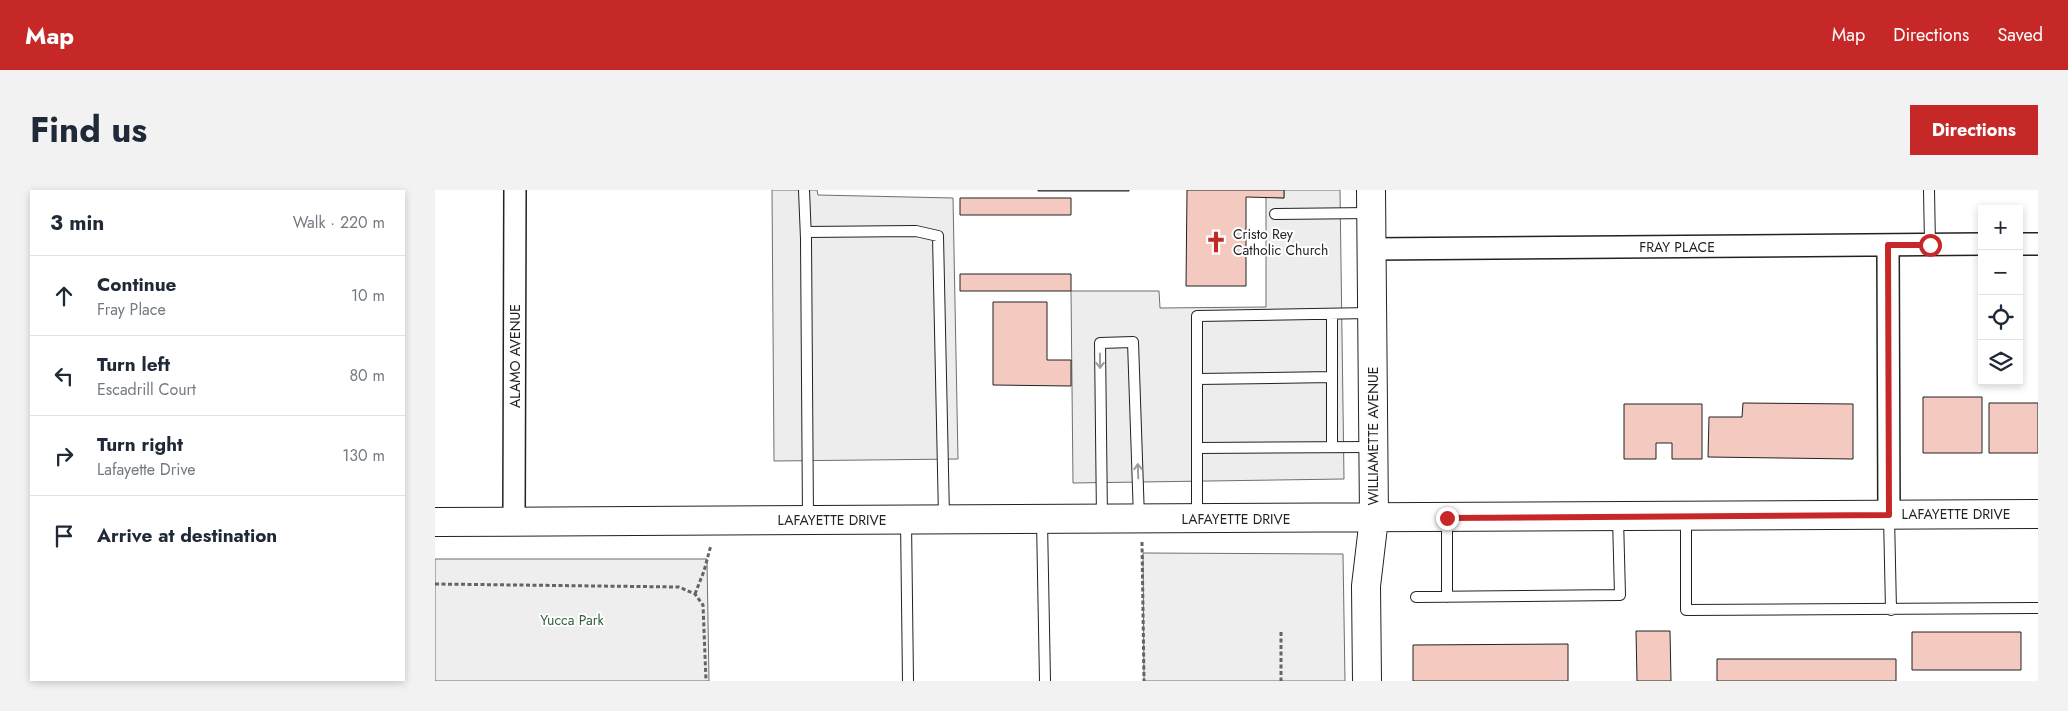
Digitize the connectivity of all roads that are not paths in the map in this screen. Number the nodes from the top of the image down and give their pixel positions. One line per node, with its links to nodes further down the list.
1 (515, 190): 34 (street, ALAMO AVENUE)
2 (804, 190): 6 (lane)
3 (1929, 190): 11 (lane)
4 (1372, 201): 5 (lane); 12 (street, WILLIAMETTE AVENUE)
5 (1275, 214)
6 (806, 232): 29 (lane); 31 (lane)
7 (1978, 244): 11 (street, FRAY PLACE)
8 (2023, 244): 9 (street)
9 (2038, 244)
10 (1888, 245): 11 (street, FRAY PLACE); 12 (street, FRAY PLACE); 21 (street)
11 (1930, 245)
12 (1372, 250): 13 (street, WILLIAMETTE AVENUE)
13 (1373, 313): 14 (lane); 18 (street, WILLIAMETTE AVENUE)
14 (1332, 314): 15 (lane); 16 (lane)
15 (1332, 377): 16 (lane); 17 (lane)
16 (1197, 379): 19 (lane)
17 (1332, 447): 18 (lane); 19 (lane)
18 (1374, 447): 24 (street, WILLIAMETTE AVENUE)
19 (1197, 448): 28 (lane)
20 (2038, 514): 21 (street, LAFAYETTE DRIVE)
21 (1889, 515): 23 (street, LAFAYETTE DRIVE); 38 (lane)
22 (1618, 516): 23 (street, LAFAYETTE DRIVE); 25 (street, LAFAYETTE DRIVE); 36 (lane)
23 (1686, 516): 38 (lane)
24 (1374, 518): 25 (street, LAFAYETTE DRIVE); 28 (street, LAFAYETTE DRIVE); 41 (street, WILLIAMETTE AVENUE)
25 (1447, 518): 36 (lane)
26 (1102, 519): 27 (street, LAFAYETTE DRIVE); 27 (lane, one-way to 26); 32 (street, LAFAYETTE DRIVE)
27 (1139, 519): 28 (street, LAFAYETTE DRIVE)
28 (1197, 519)
29 (808, 520): 30 (street, LAFAYETTE DRIVE); 34 (street, LAFAYETTE DRIVE)
30 (906, 520): 31 (street, LAFAYETTE DRIVE); 39 (lane)
31 (943, 520): 32 (street, LAFAYETTE DRIVE)
32 (1042, 520): 40 (lane)
33 (435, 522): 34 (street, LAFAYETTE DRIVE)
34 (514, 522)
35 (1416, 597): 36 (lane)
36 (1447, 597)
37 (2038, 608): 38 (lane)
38 (1891, 610)
39 (908, 681)
40 (1045, 681)
41 (1367, 681)

